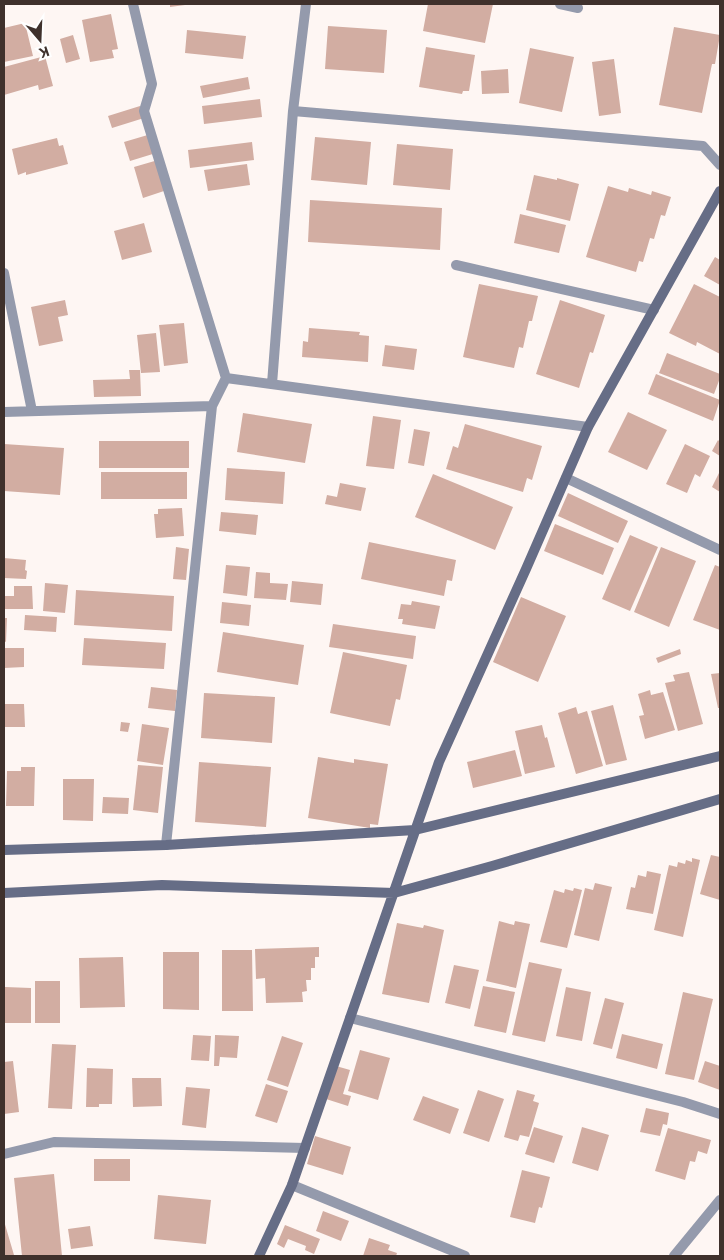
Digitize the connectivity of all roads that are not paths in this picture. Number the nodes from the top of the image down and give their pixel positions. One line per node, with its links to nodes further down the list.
1 (133, 4): 11 (street)
2 (306, 4): 5 (street)
3 (560, 4): 4 (street)
4 (578, 8)
5 (292, 111): 6 (street); 12 (street)
6 (720, 165)
7 (720, 192): 10 (street)
8 (456, 265): 10 (street)
9 (4, 273): 14 (street)
10 (654, 310): 16 (street)
11 (226, 378): 12 (street); 13 (street)
12 (272, 384): 16 (street)
13 (212, 406): 14 (street); 22 (street)
14 (32, 411): 15 (street)
15 (4, 412)
16 (588, 428): 17 (street)
17 (566, 478): 18 (street); 21 (street)
18 (720, 550)
19 (720, 756): 21 (street)
20 (720, 799): 25 (street)
21 (416, 830): 22 (street); 25 (street)
22 (166, 845): 23 (street)
23 (4, 850)
24 (4, 892): 25 (street)
25 (394, 893): 26 (street)
26 (350, 1018): 27 (street); 28 (street)
27 (720, 1114)
28 (305, 1148): 29 (street); 30 (street)
29 (4, 1154)
30 (292, 1186): 32 (street); 33 (street)
31 (720, 1200): 34 (street)
32 (260, 1256)
33 (465, 1256)
34 (674, 1256)

